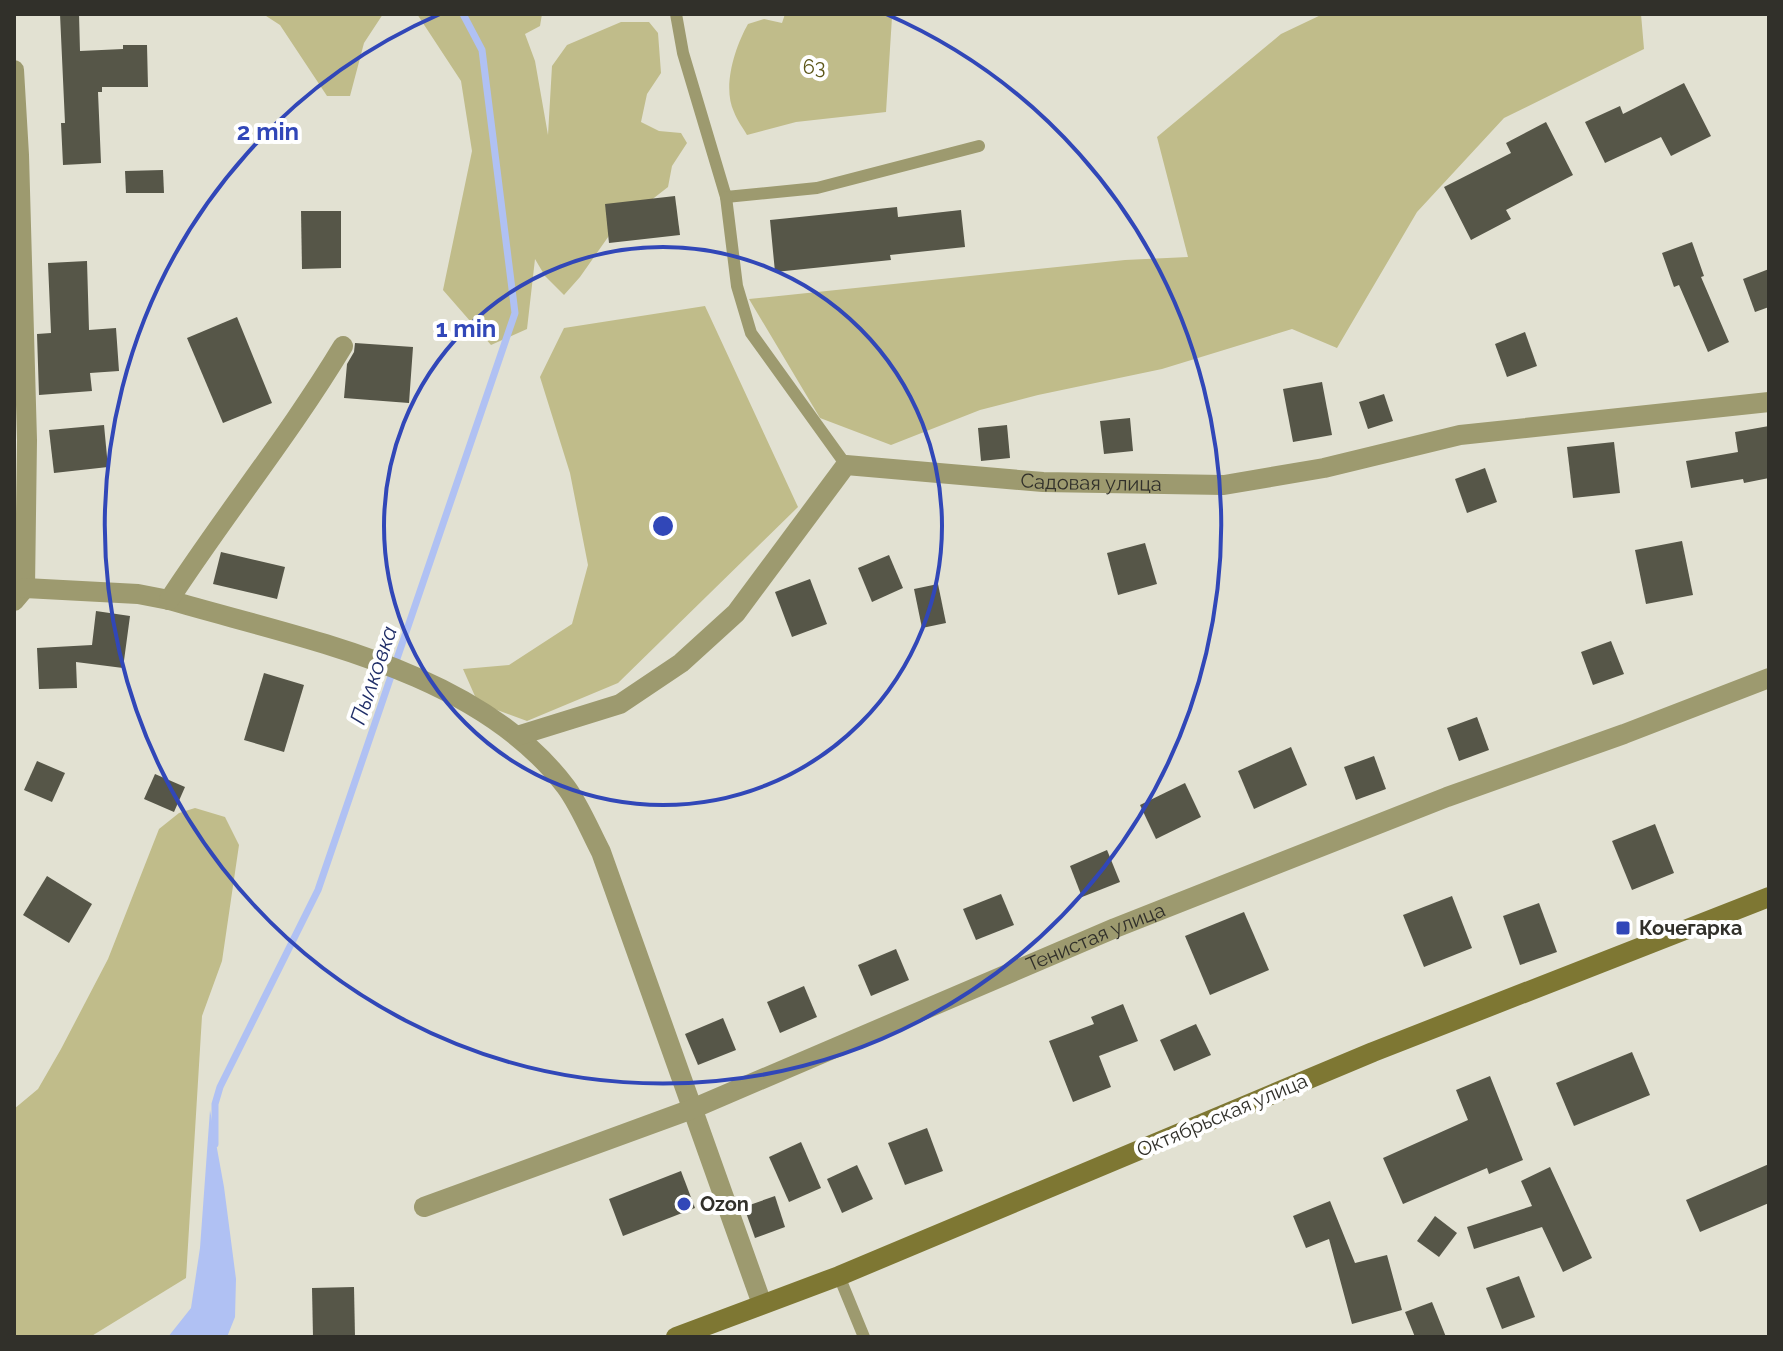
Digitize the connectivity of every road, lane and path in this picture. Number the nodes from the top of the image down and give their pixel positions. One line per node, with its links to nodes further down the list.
1 (676, 14): 4 (lane)
2 (14, 70): 9 (street)
3 (979, 146): 4 (lane)
4 (726, 197): 8 (lane)
5 (343, 346): 10 (street)
6 (1769, 387): 7 (street)
7 (1760, 403): 8 (street, Садовая улица)
8 (846, 465): 12 (street)
9 (19, 594): 10 (street)
10 (169, 600): 12 (street)
11 (1769, 678): 14 (street, Тенистая улица)
12 (517, 736): 14 (street)
13 (1769, 897): 16 (street, Октябрьская улица)
14 (692, 1109): 15 (street, Тенистая улица); 17 (street)
15 (424, 1207)
16 (839, 1276): 17 (street, Октябрьская улица); 19 (lane)
17 (762, 1304): 18 (street, Октябрьская улица)
18 (676, 1337)
19 (864, 1337)

